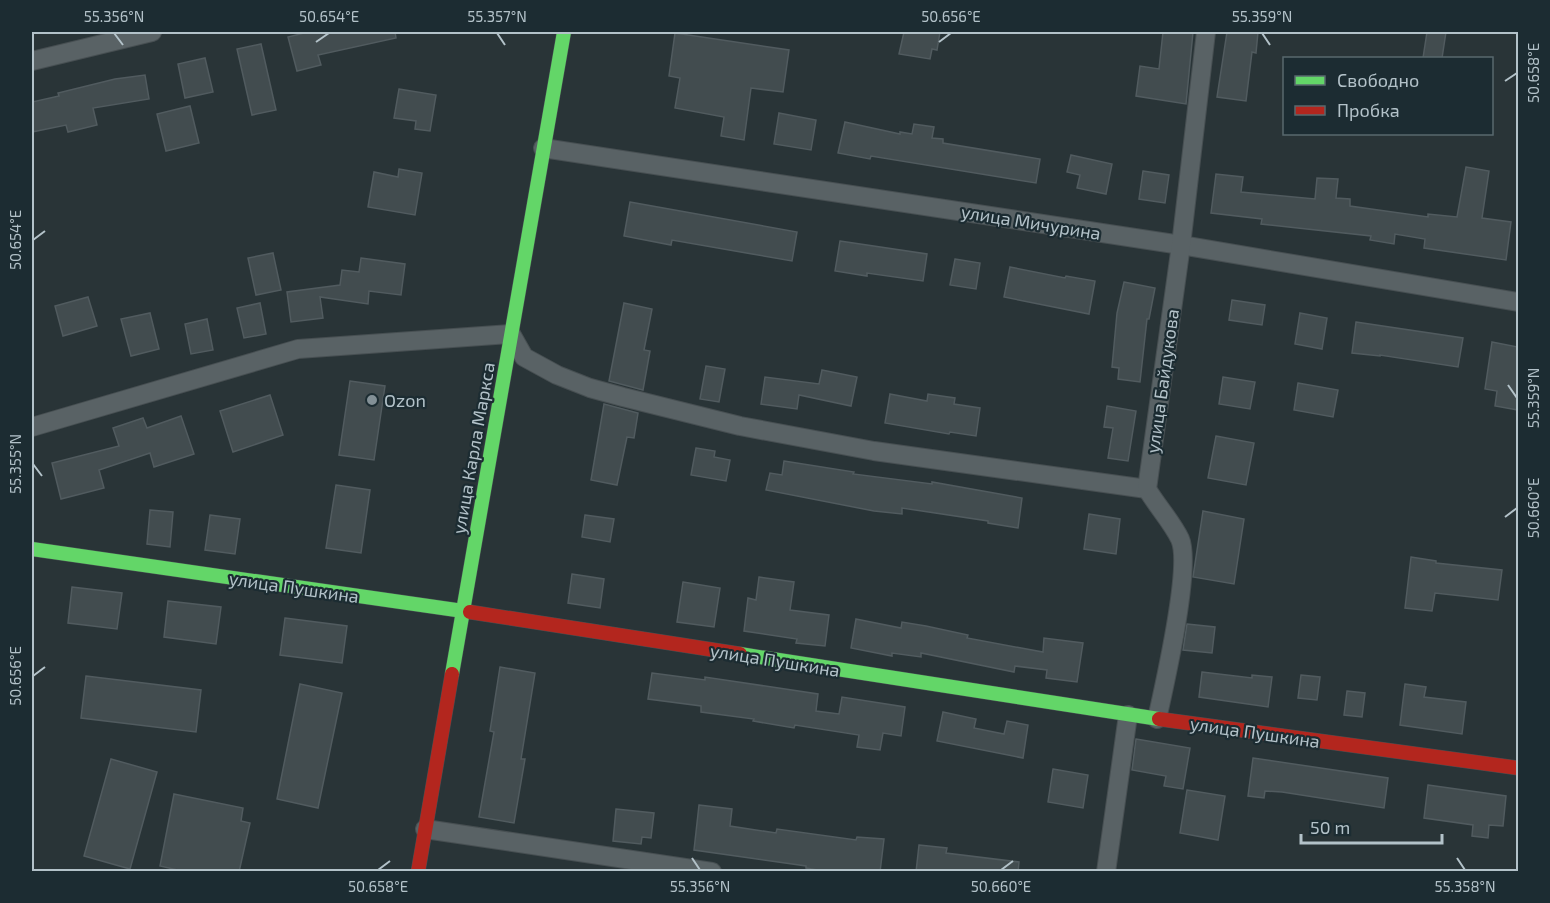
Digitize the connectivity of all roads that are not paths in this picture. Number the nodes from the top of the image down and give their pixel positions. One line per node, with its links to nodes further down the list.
1 (152, 32): 4 (street)
2 (564, 32): 5 (street, улица Карла Маркса)
3 (1206, 32): 6 (street, улица Байдукова)
4 (32, 61)
5 (543, 148): 6 (street, улица Мичурина); 8 (street, улица Карла Маркса)
6 (1181, 245): 7 (street, улица Мичурина); 10 (street, улица Байдукова)
7 (1518, 302)
8 (511, 334): 9 (street); 10 (street); 12 (street, улица Карла Маркса)
9 (32, 427)
10 (1147, 489): 14 (street)
11 (32, 549): 12 (street, улица Пушкина)
12 (463, 611): 13 (street, улица Пушкина); 16 (street, улица Карла Маркса)
13 (1128, 715): 14 (street, улица Пушкина); 19 (street)
14 (1157, 719): 15 (street, улица Пушкина)
15 (1518, 768)
16 (425, 829): 17 (street, улица Карла Маркса); 18 (street)
17 (418, 872)
18 (712, 872)
19 (1106, 872)

